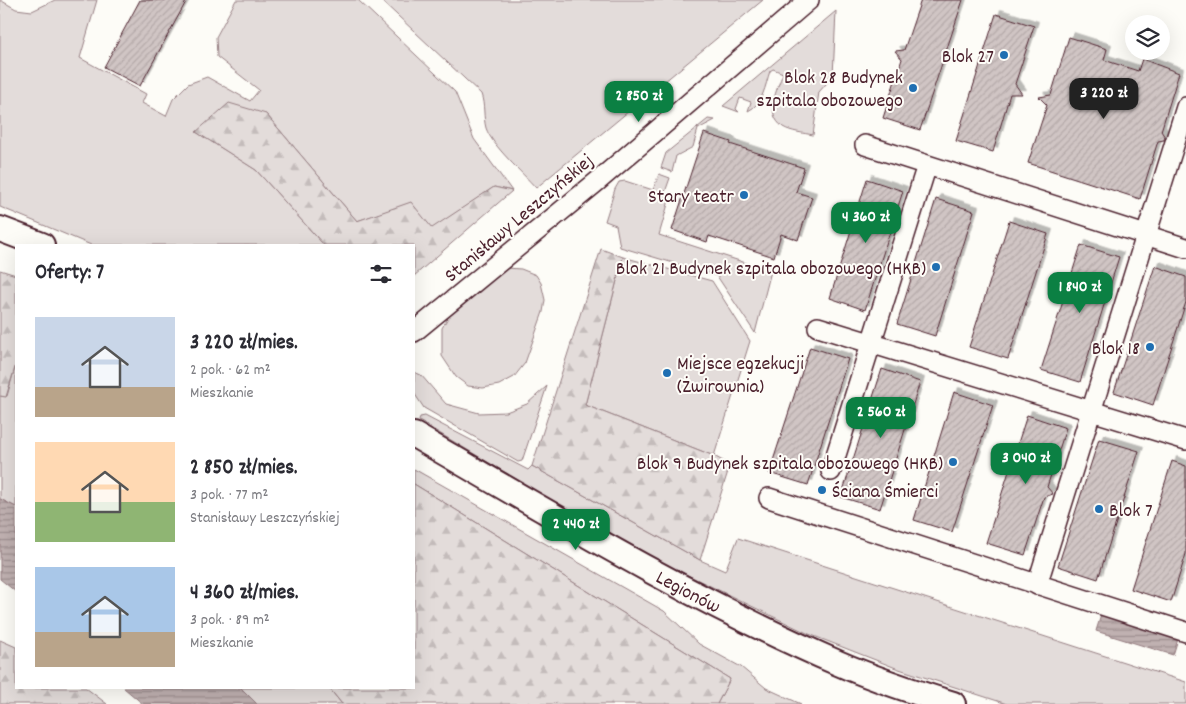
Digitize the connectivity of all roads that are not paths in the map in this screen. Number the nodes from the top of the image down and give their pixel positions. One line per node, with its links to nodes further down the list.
1 (809, 0): 10 (street, Stanisławy Leszczyńskiej)
2 (1186, 107): 6 (street)
3 (865, 145): 4 (street)
4 (927, 165): 6 (street); 11 (street)
5 (0, 229): 7 (main road)
6 (1146, 235): 8 (street); 12 (street)
7 (39, 244)
8 (1186, 248)
9 (818, 327): 11 (street)
10 (415, 331)
11 (871, 344): 12 (street); 15 (street)
12 (1091, 411): 14 (street); 17 (street)
13 (415, 436): 19 (main road, Legionów)
14 (1186, 440)
15 (831, 471)
16 (769, 498): 17 (street)
17 (1037, 585): 18 (street)
18 (1186, 632)
19 (953, 704)

